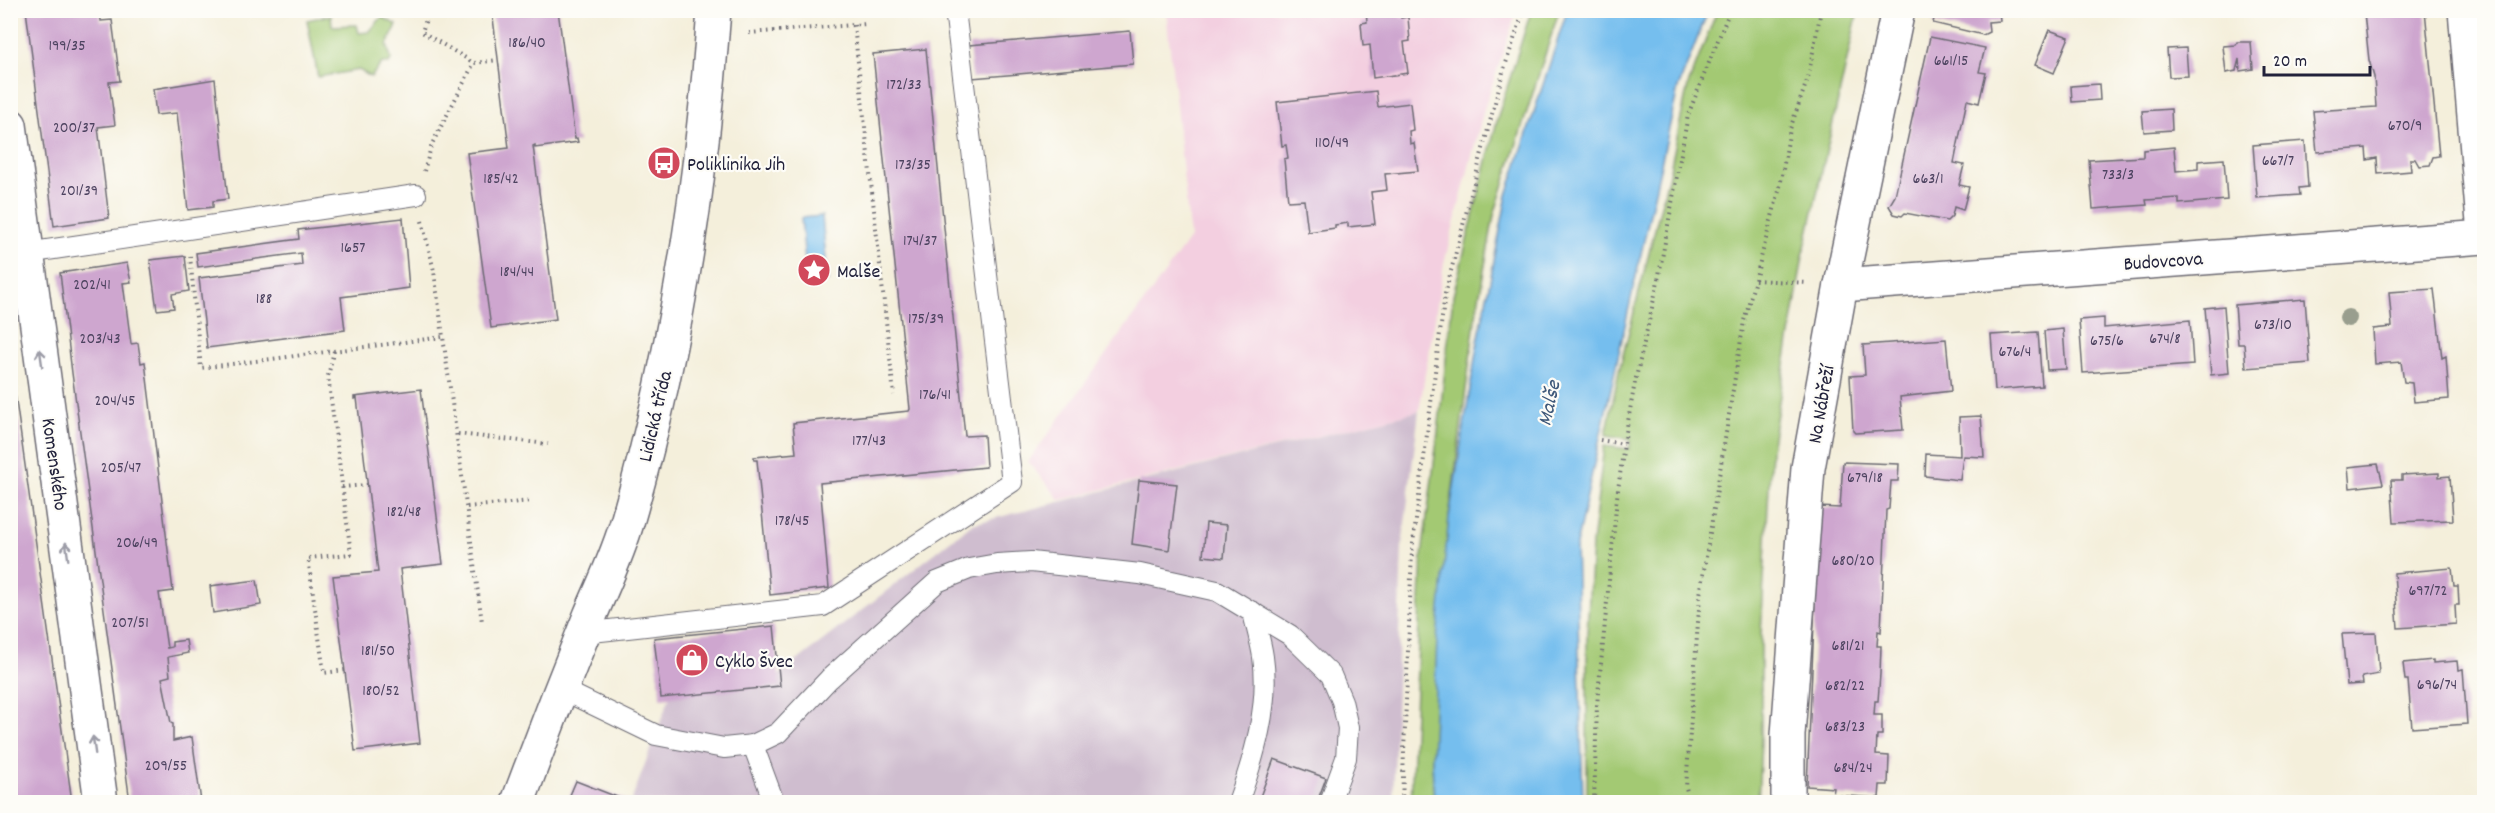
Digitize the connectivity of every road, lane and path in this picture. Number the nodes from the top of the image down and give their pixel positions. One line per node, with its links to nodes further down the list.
1 (429, 10): 13 (path)
2 (714, 10): 34 (street, Lidická třída)
3 (1524, 10): 43 (path)
4 (1730, 10): 27 (path)
5 (1821, 10): 19 (path)
6 (1898, 10): 20 (street, Na Nábřeží)
7 (2465, 10): 17 (street)
8 (956, 18): 34 (lane)
9 (867, 24): 10 (path)
10 (854, 25): 11 (path); 23 (path)
11 (749, 33)
12 (498, 60): 13 (path)
13 (474, 63): 15 (path)
14 (10, 125): 18 (street, Komenského)
15 (416, 195): 16 (lane); 21 (path)
16 (187, 229): 18 (lane); 22 (path)
17 (2484, 235): 20 (street, Budovcova)
18 (27, 253): 38 (street, Komenského, one-way to 18)
19 (1755, 280): 20 (path); 45 (path)
20 (1841, 285): 46 (street, Na Nábřeží)
21 (443, 337): 22 (path); 24 (path)
22 (334, 351): 29 (path)
23 (894, 395)
24 (458, 434): 26 (path); 31 (path)
25 (1600, 440): 27 (path)
26 (548, 444)
27 (1624, 444): 44 (path)
28 (367, 484): 29 (path)
29 (342, 487): 35 (path)
30 (531, 501): 31 (path)
31 (467, 507): 33 (path)
32 (1253, 612): 37 (lane); 41 (lane); 42 (lane)
33 (482, 622)
34 (583, 633): 36 (street, Lidická třída)
35 (345, 670)
36 (561, 689): 37 (lane); 39 (street, Lidická třída)
37 (753, 745): 40 (lane)
38 (101, 802)
39 (518, 802)
40 (774, 802)
41 (1238, 802)
42 (1330, 802)
43 (1402, 802)
44 (1594, 802)
45 (1689, 802)
46 (1788, 802)

